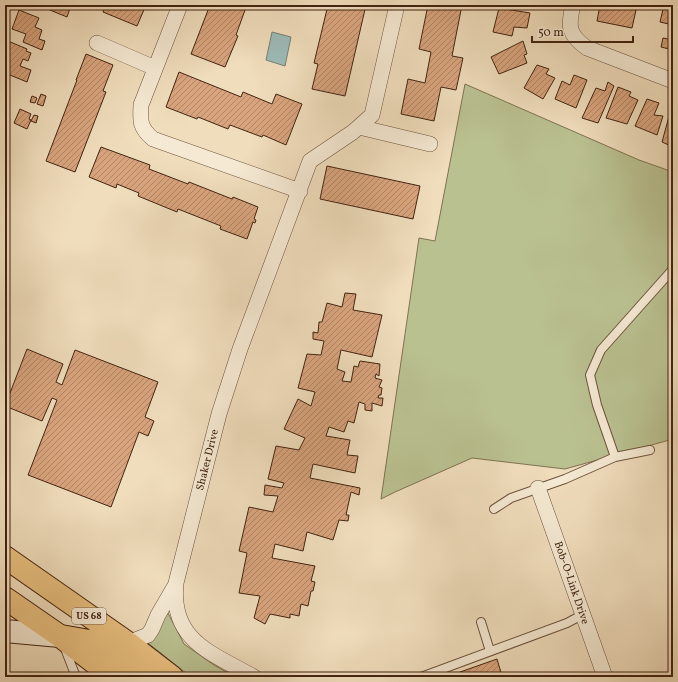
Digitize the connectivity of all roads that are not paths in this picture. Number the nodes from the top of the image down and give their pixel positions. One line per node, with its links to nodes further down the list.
1 (180, 5): 5 (street)
2 (397, 5): 7 (street, Shaker Drive)
3 (573, 5): 6 (street)
4 (97, 43): 5 (street)
5 (156, 68): 9 (street)
6 (673, 81)
7 (359, 127): 8 (street); 9 (street, Shaker Drive)
8 (430, 144)
9 (300, 191): 16 (street, Shaker Drive)
10 (673, 269): 12 (lane)
11 (650, 450): 12 (lane)
12 (615, 457): 13 (lane)
13 (538, 488): 14 (lane); 18 (street, Bob-O-Link Drive)
14 (494, 509)
15 (5, 557): 22 (main road, US 68)
16 (176, 583): 22 (street); 28 (street, Shaker Drive)
17 (5, 598): 21 (main road)
18 (582, 615): 23 (lane); 30 (street, Bob-O-Link Drive)
19 (481, 622): 23 (lane)
20 (5, 631): 21 (main road)
21 (60, 636): 24 (lane); 25 (main road); 26 (main road)
22 (128, 643): 27 (main road, US 68)
23 (490, 651): 29 (lane)
24 (76, 677)
25 (113, 677)
26 (145, 677)
27 (172, 677)
28 (254, 677)
29 (421, 677)
30 (605, 677)

